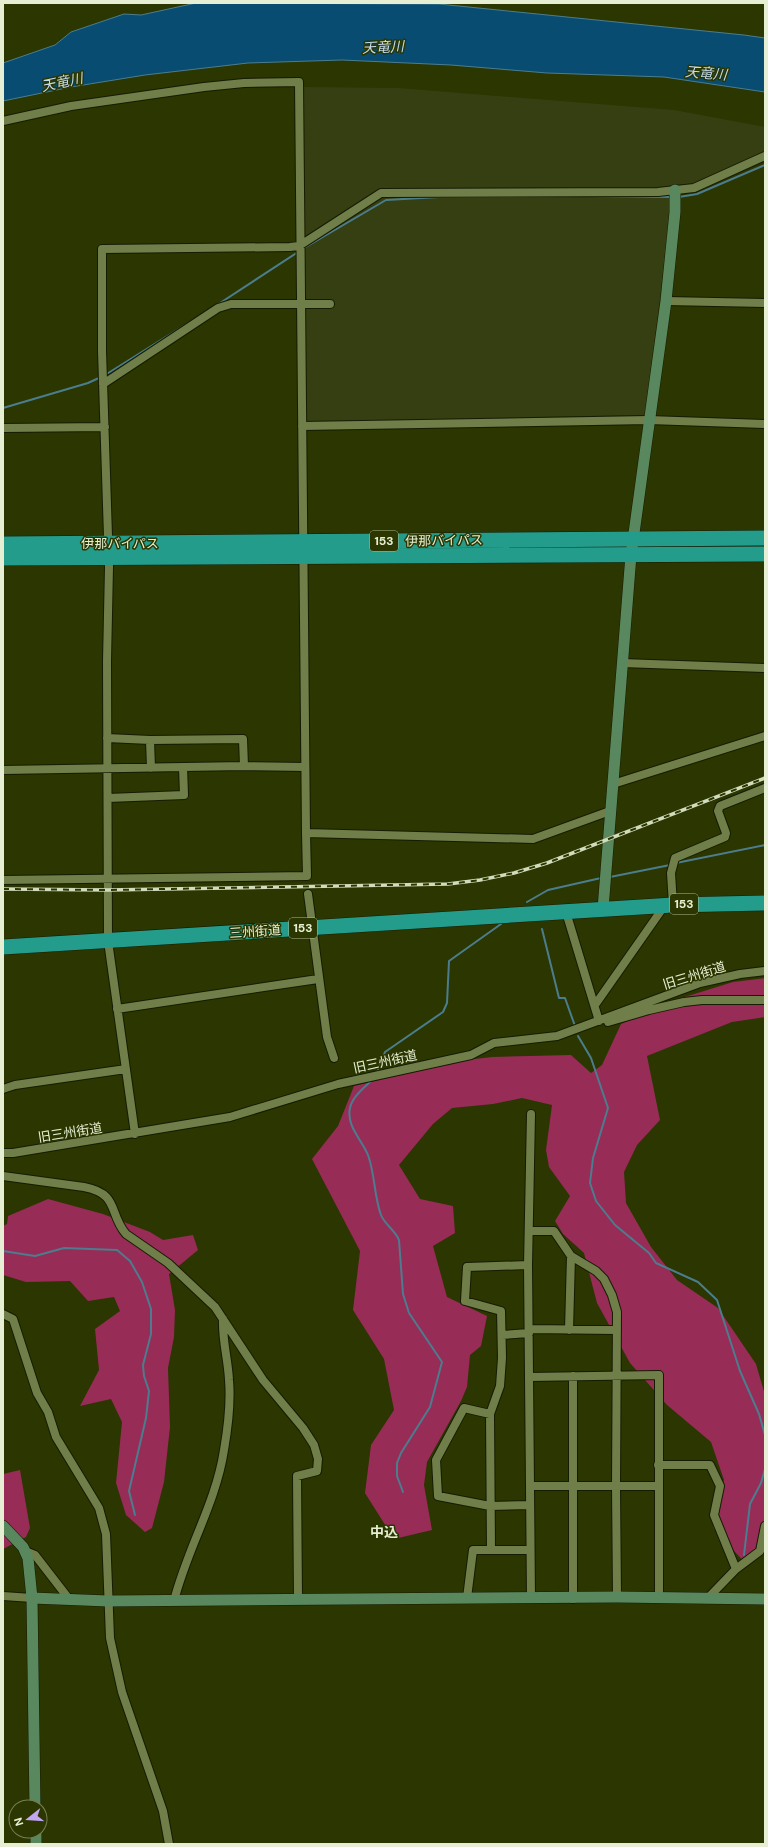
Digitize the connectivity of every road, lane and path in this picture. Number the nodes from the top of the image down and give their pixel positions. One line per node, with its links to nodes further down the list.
1 (3, 121): 4 (street)
2 (765, 156): 3 (street)
3 (675, 195): 4 (street); 5 (street)
4 (299, 246): 7 (street); 9 (street)
5 (666, 301): 6 (street); 10 (street)
6 (765, 303)
7 (300, 304): 8 (street); 9 (street); 12 (street)
8 (330, 304)
9 (103, 382): 13 (street)
10 (649, 420): 11 (street); 12 (street); 16 (street)
11 (765, 424)
12 (302, 426): 18 (street)
13 (105, 427): 14 (street); 19 (street)
14 (3, 428)
15 (765, 538): 16 (highway, 伊那バイパス / 153)
16 (633, 539): 18 (highway, 伊那バイパス / 153); 21 (street)
17 (3, 544): 19 (highway, 伊那バイパス / 153)
18 (302, 549): 19 (highway, 伊那バイパス / 153); 21 (highway, 伊那バイパス / 153); 30 (street)
19 (108, 550): 22 (highway, 伊那バイパス / 153); 26 (street)
20 (765, 554): 21 (highway, 伊那バイパス / 153)
21 (631, 555): 23 (street)
22 (3, 558)
23 (622, 663): 24 (street); 34 (street)
24 (765, 668)
25 (765, 736): 34 (street)
26 (107, 738): 27 (street); 31 (street)
27 (150, 740): 28 (street); 32 (street)
28 (244, 766): 29 (street); 30 (street)
29 (183, 767): 32 (street); 36 (street)
30 (305, 767): 38 (street)
31 (107, 768): 32 (street); 33 (street); 36 (street)
32 (151, 768)
33 (3, 770)
34 (612, 784): 37 (street)
35 (765, 788): 43 (street)
36 (108, 798): 39 (street)
37 (610, 810): 38 (street); 44 (street)
38 (306, 833): 39 (street)
39 (109, 878): 40 (street); 47 (street)
40 (3, 880)
41 (308, 894): 46 (street)
42 (765, 903): 43 (highway, 153)
43 (669, 905): 44 (highway, 153); 52 (street)
44 (602, 909): 45 (highway, 三州街道 / 153)
45 (566, 912): 46 (highway, 三州街道 / 153); 52 (street)
46 (312, 927): 47 (highway, 三州街道 / 153); 50 (street)
47 (108, 941): 48 (highway, 三州街道 / 153); 53 (street)
48 (3, 947)
49 (765, 971): 54 (street, 旧三州街道)
50 (318, 979): 53 (street); 55 (street)
51 (765, 1000): 54 (street)
52 (595, 1005): 54 (street)
53 (117, 1009): 56 (street)
54 (599, 1021): 59 (street, 旧三州街道)
55 (334, 1058)
56 (126, 1069): 57 (street); 59 (street)
57 (3, 1089)
58 (531, 1114): 62 (street)
59 (135, 1134): 60 (street, 旧三州街道)
60 (3, 1152)
61 (3, 1176): 66 (street)
62 (530, 1231): 63 (street); 64 (street)
63 (571, 1256): 67 (street); 68 (street)
64 (528, 1265): 69 (street); 70 (street)
65 (3, 1314): 99 (street)
66 (223, 1319): 95 (street); 100 (street)
67 (569, 1330): 68 (street); 69 (street)
68 (616, 1330): 71 (street)
69 (529, 1331): 70 (street); 73 (street)
70 (502, 1335): 74 (street)
71 (616, 1375): 72 (street); 75 (street); 78 (street)
72 (573, 1376): 73 (street); 77 (street)
73 (529, 1377): 76 (street)
74 (490, 1414): 81 (street); 81 (street)
75 (658, 1465): 79 (street); 87 (street)
76 (530, 1486): 77 (street); 80 (street)
77 (572, 1486): 78 (street); 96 (street)
78 (616, 1486): 79 (street); 89 (street)
79 (658, 1486): 90 (street)
80 (530, 1505): 81 (street); 85 (street)
81 (490, 1506): 84 (street)
82 (3, 1526): 86 (street)
83 (765, 1526): 87 (street)
84 (491, 1550): 85 (street); 92 (street)
85 (530, 1550): 93 (street)
86 (25, 1551): 91 (street); 94 (street)
87 (736, 1569): 97 (street)
88 (3, 1596): 91 (street)
89 (618, 1597): 90 (street); 96 (street)
90 (659, 1597): 97 (street)
91 (32, 1598): 94 (street); 101 (street)
92 (467, 1598): 93 (street); 95 (street)
93 (531, 1598): 96 (street)
94 (69, 1599): 99 (street)
95 (298, 1599): 100 (street)
96 (573, 1599)
97 (707, 1599): 98 (street)
98 (765, 1599)
99 (108, 1601): 100 (street); 102 (street)
100 (174, 1601)
101 (36, 1799)
102 (169, 1844)

